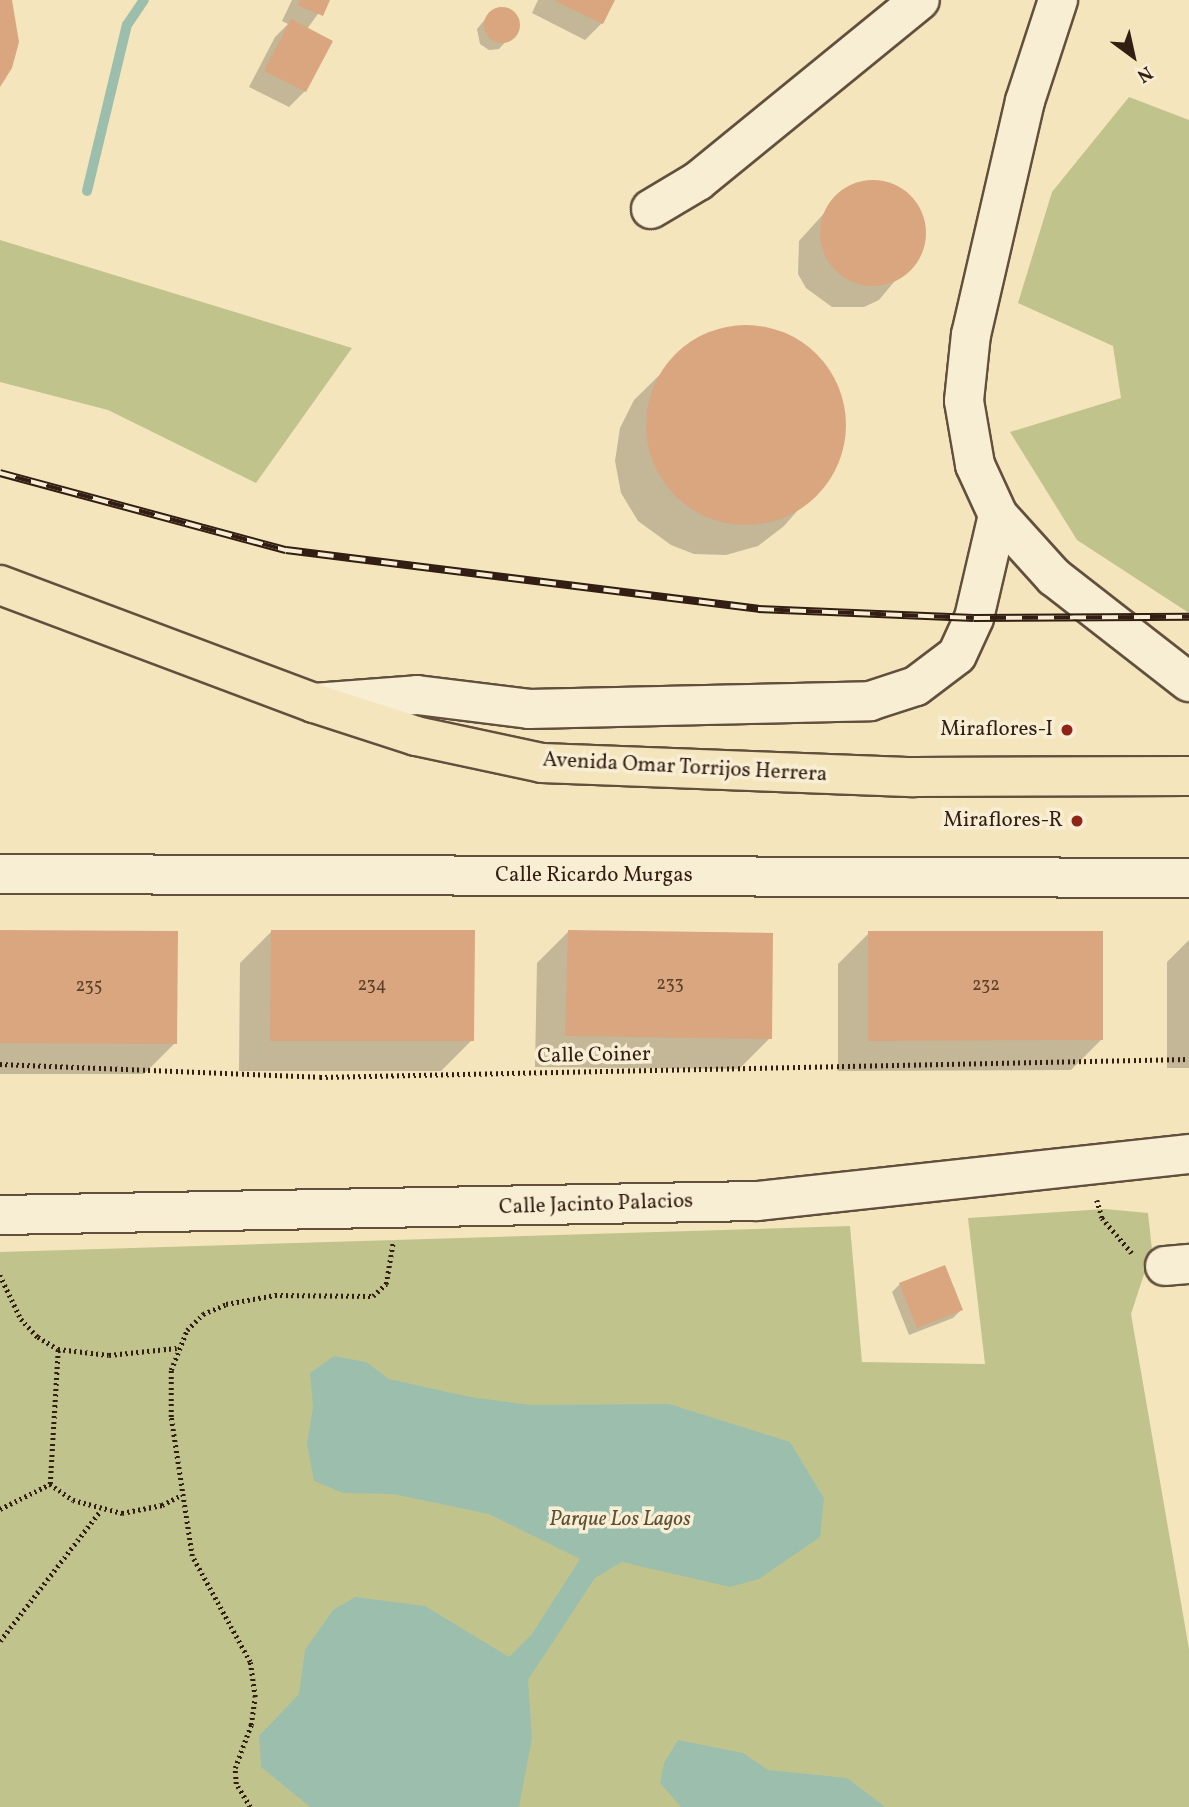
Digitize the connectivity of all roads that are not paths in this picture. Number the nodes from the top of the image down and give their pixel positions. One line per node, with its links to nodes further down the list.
1 (920, 0): 3 (lane)
2 (1058, 0): 4 (lane)
3 (651, 209)
4 (998, 515): 6 (lane); 7 (lane)
5 (0, 585): 7 (main road, Avenida Omar Torrijos Herrera)
6 (1189, 682)
7 (314, 703): 8 (main road, Avenida Omar Torrijos Herrera)
8 (1189, 776)
9 (0, 874): 10 (lane, Calle Ricardo Murgas)
10 (1189, 878)
11 (1189, 1154): 12 (lane, Calle Jacinto Palacios)
12 (18, 1215): 13 (lane, Calle Jacinto Palacios)
13 (0, 1228)

